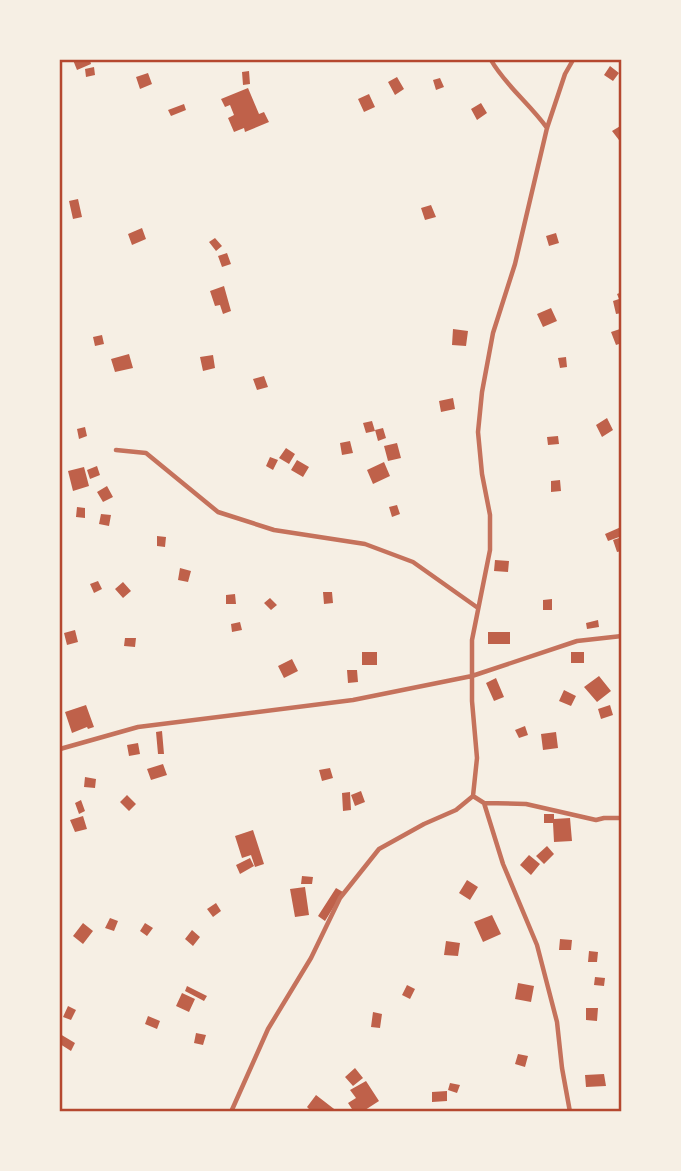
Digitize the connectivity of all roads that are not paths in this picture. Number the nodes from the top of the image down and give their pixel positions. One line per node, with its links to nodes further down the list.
1 (491, 60): 3 (street)
2 (573, 60): 3 (street)
3 (547, 128): 5 (street)
4 (116, 450): 5 (street)
5 (478, 608): 7 (street)
6 (621, 636): 7 (street)
7 (472, 676): 8 (street); 9 (street)
8 (60, 749)
9 (473, 796): 10 (street); 12 (street)
10 (484, 803): 11 (street); 13 (street)
11 (621, 818)
12 (231, 1111)
13 (570, 1111)

